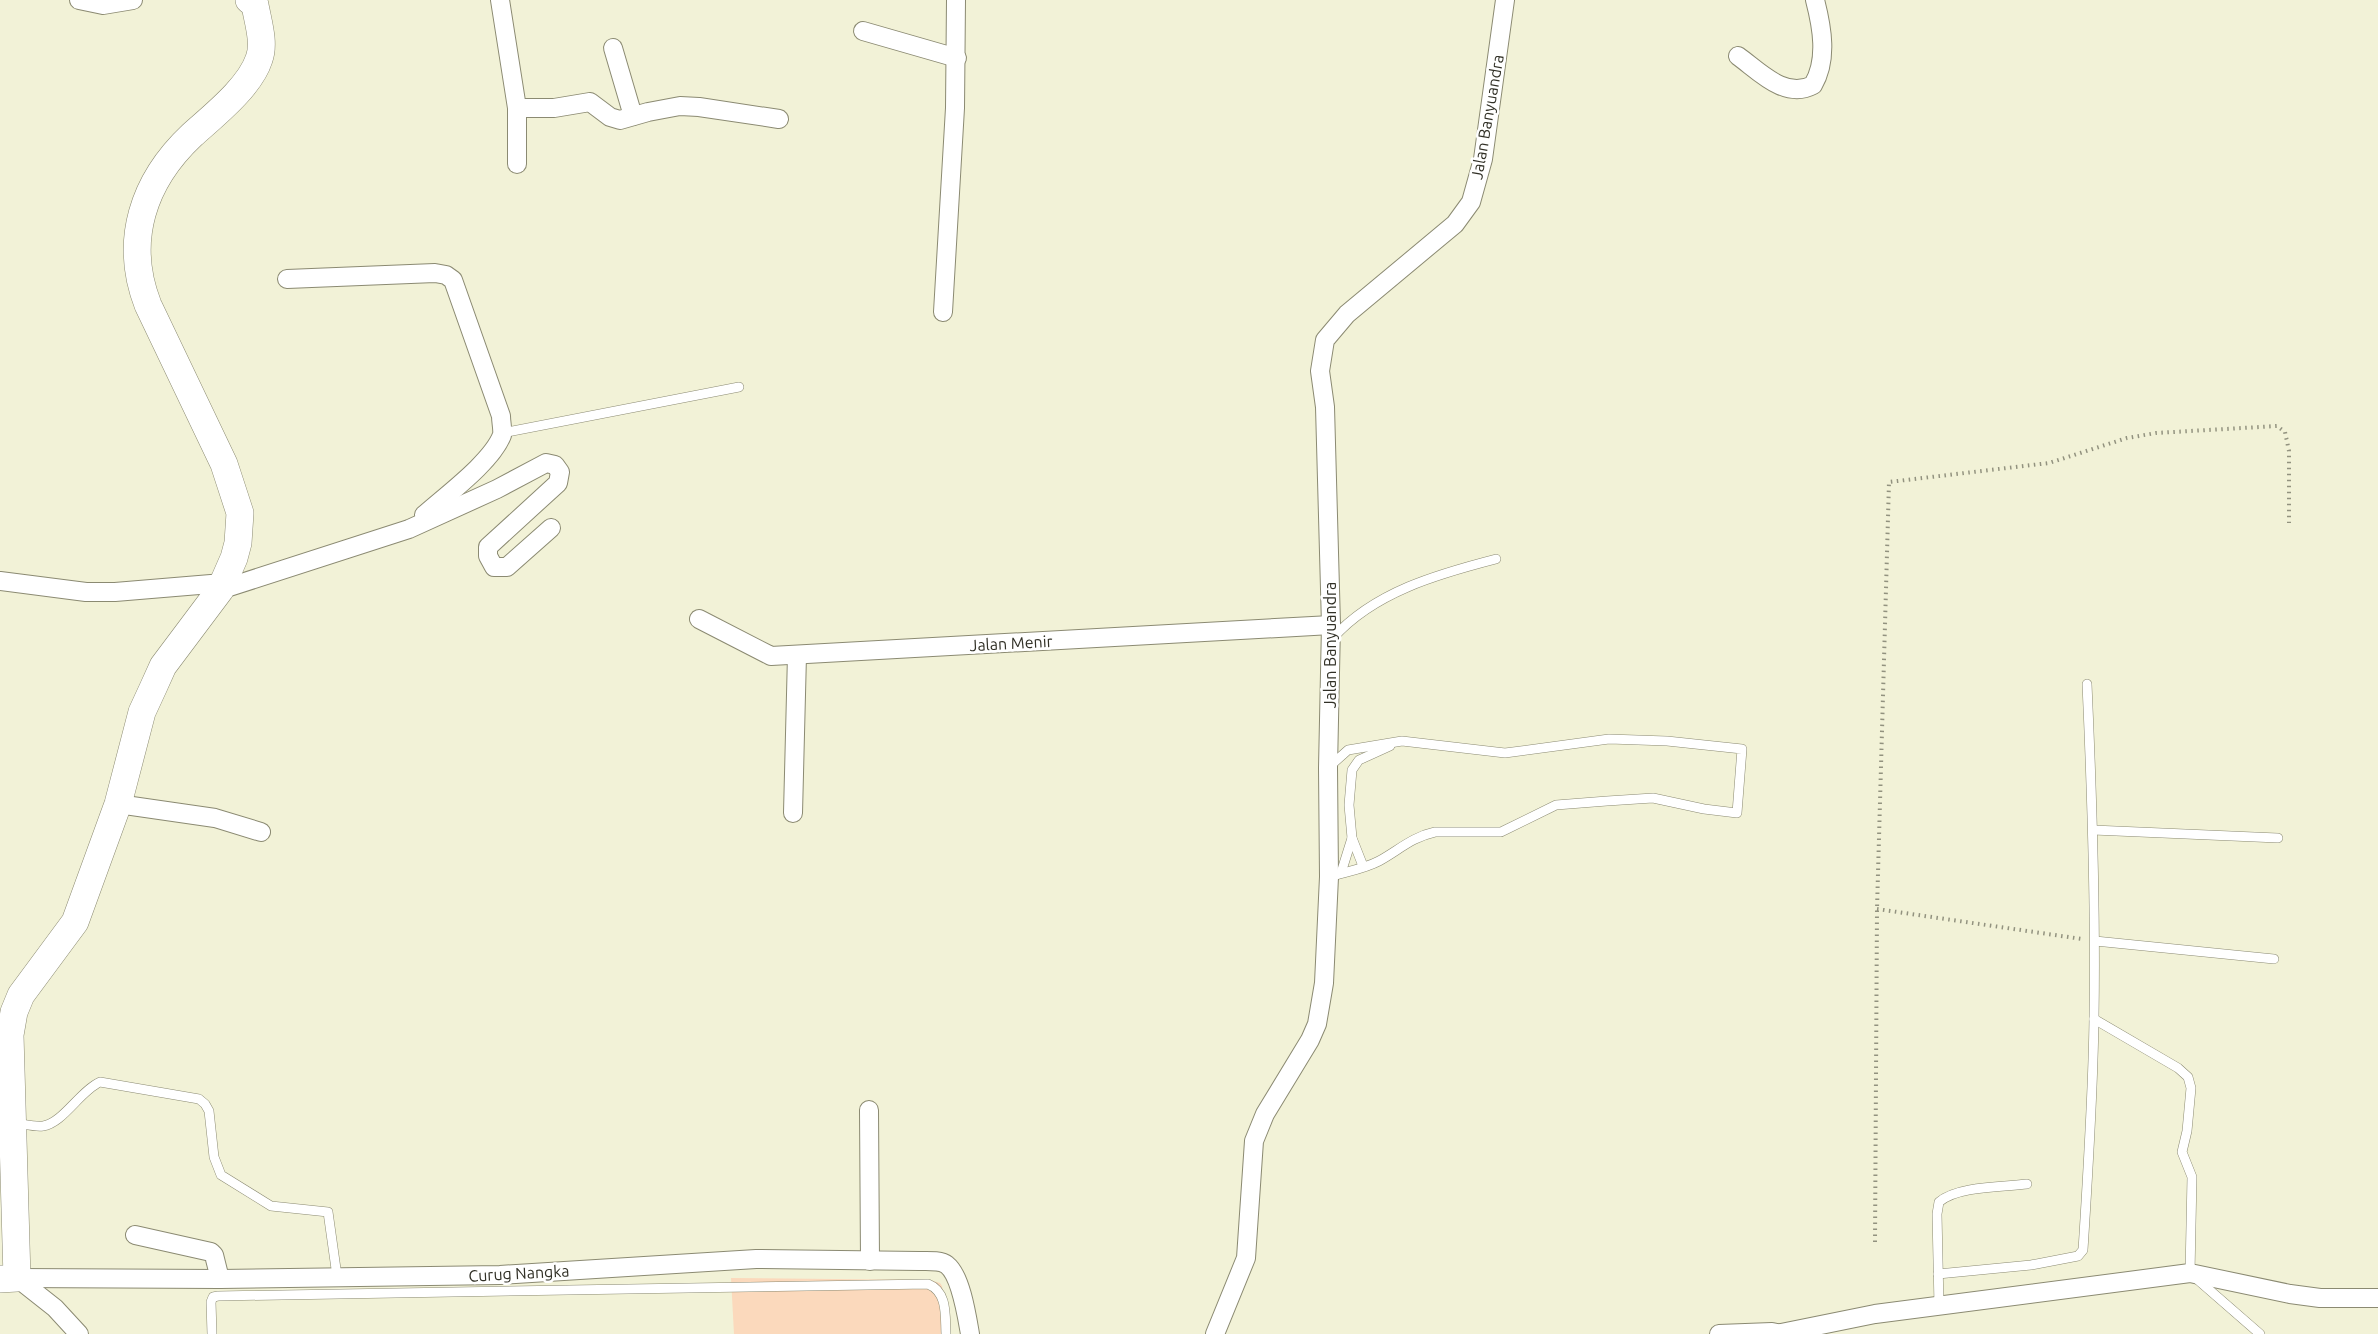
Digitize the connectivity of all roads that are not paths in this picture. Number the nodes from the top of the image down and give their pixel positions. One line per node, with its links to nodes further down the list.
1 (79, 0): 2 (street)
2 (133, 0)
3 (500, 0): 12 (street)
4 (956, 0): 11 (street)
5 (1505, 0): 26 (street, Jalan Banyuandra)
6 (1815, 0): 10 (street)
7 (246, 2): 24 (main road)
8 (863, 31): 11 (street)
9 (613, 48): 13 (street)
10 (1738, 56)
11 (957, 58): 17 (street)
12 (517, 108): 13 (street); 15 (street)
13 (633, 116): 14 (street)
14 (779, 119)
15 (517, 164)
16 (287, 279): 19 (street)
17 (943, 312)
18 (739, 387): 19 (lane)
19 (502, 433): 21 (street)
20 (551, 528): 21 (street)
21 (409, 529): 24 (street)
22 (1496, 559): 26 (lane)
23 (0, 581): 24 (street)
24 (221, 586): 31 (main road)
25 (699, 619): 27 (street, Jalan Menir)
26 (1331, 633): 27 (street, Jalan Menir); 30 (street, Jalan Banyuandra)
27 (797, 655): 32 (street)
28 (2087, 684): 33 (lane)
29 (1402, 741): 30 (lane); 35 (lane); 37 (lane)
30 (1328, 768): 38 (street, Jalan Banyuandra)
31 (118, 804): 34 (street); 43 (main road)
32 (793, 813)
33 (2093, 830): 36 (lane); 39 (lane)
34 (261, 832)
35 (1352, 838): 37 (lane); 38 (lane)
36 (2278, 838)
37 (1363, 866): 38 (lane)
38 (1335, 875): 58 (street, Jalan Banyuandra)
39 (2095, 941): 40 (lane); 41 (lane)
40 (2274, 959)
41 (2094, 1019): 47 (lane); 48 (lane)
42 (869, 1110): 46 (street)
43 (11, 1123): 49 (lane); 50 (main road)
44 (2027, 1184): 48 (lane)
45 (135, 1234): 51 (street)
46 (870, 1260): 49 (street, Curug Nangka); 57 (street, Curug Nangka)
47 (2190, 1273): 52 (street); 53 (street); 61 (lane)
48 (1938, 1274): 53 (lane)
49 (337, 1276): 51 (street, Curug Nangka)
50 (8, 1279): 51 (street, Curug Nangka); 54 (street)
51 (220, 1279)
52 (2378, 1298)
53 (1939, 1306): 60 (street)
54 (79, 1334)
55 (212, 1334): 56 (lane)
56 (946, 1334)
57 (970, 1334)
58 (1215, 1334)
59 (1719, 1334): 60 (street)
60 (1782, 1334)
61 (2260, 1334)

